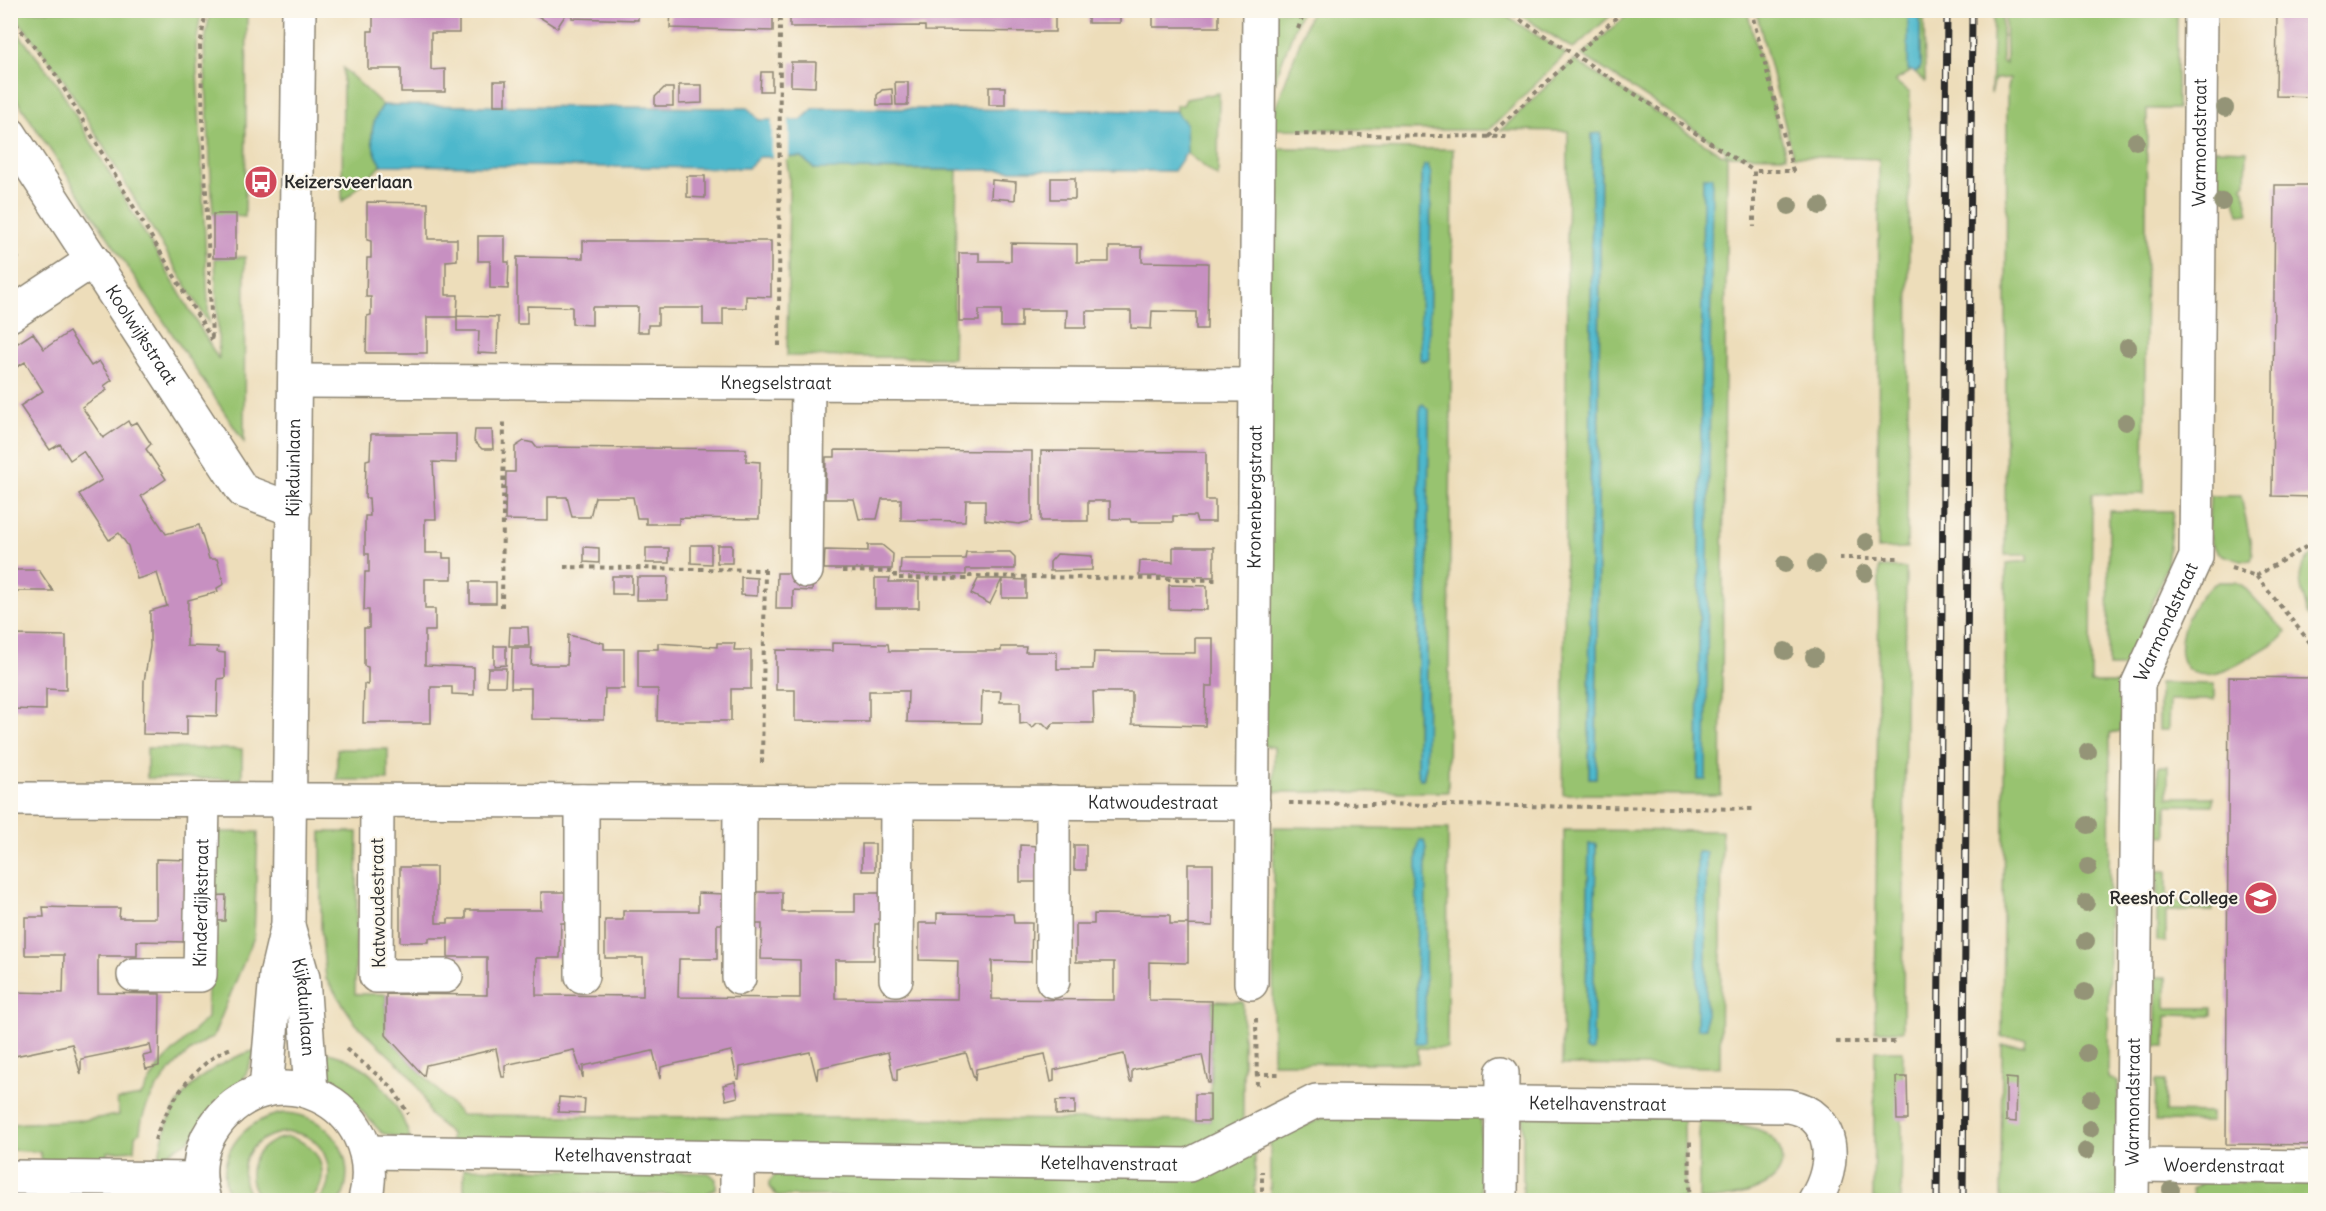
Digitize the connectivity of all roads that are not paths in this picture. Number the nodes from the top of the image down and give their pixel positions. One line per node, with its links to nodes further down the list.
1 (299, 10): 7 (street, Kijkduinlaan)
2 (1259, 10): 9 (street, Kronenbergstraat)
3 (2201, 10): 34 (street, Warmondstraat)
4 (10, 134): 5 (street, Koolwijkstraat)
5 (93, 260): 6 (street); 10 (street, Koolwijkstraat)
6 (10, 315)
7 (296, 381): 8 (street, Knegselstraat); 10 (street, Kijkduinlaan)
8 (793, 383): 9 (street, Knegselstraat); 11 (street)
9 (1256, 385): 20 (street, Kronenbergstraat)
10 (294, 510): 14 (street, Kijkduinlaan)
11 (806, 571)
12 (10, 799): 13 (street)
13 (203, 800): 14 (street); 22 (street, Kinderdijkstraat)
14 (290, 801): 15 (street, Katwoudestraat); 21 (street, Kijkduinlaan)
15 (377, 801): 16 (street, Katwoudestraat); 23 (street, Katwoudestraat)
16 (582, 801): 17 (street, Katwoudestraat); 24 (street)
17 (751, 802): 18 (street, Katwoudestraat); 25 (street)
18 (897, 802): 19 (street, Katwoudestraat); 26 (street)
19 (1053, 802): 20 (street, Katwoudestraat); 27 (street)
20 (1252, 803): 28 (street, Kronenbergstraat)
21 (288, 924): 30 (street, Kijkduinlaan); 31 (street, Kijkduinlaan)
22 (134, 975)
23 (446, 976)
24 (582, 976)
25 (739, 978)
26 (896, 979)
27 (1053, 981)
28 (1251, 983)
29 (1502, 1088): 33 (street, Ketelhavenstraat); 40 (street); 41 (street, Ketelhavenstraat)
30 (266, 1090): 31 (street); 37 (street)
31 (312, 1092): 32 (street)
32 (367, 1152): 33 (street, Ketelhavenstraat); 38 (street)
33 (737, 1159): 39 (street)
34 (2132, 1165): 35 (street, Woerdenstraat); 42 (street, Warmondstraat)
35 (2316, 1167)
36 (10, 1177): 37 (street)
37 (202, 1190)
38 (365, 1200)
39 (737, 1200)
40 (1501, 1200)
41 (1815, 1200)
42 (2132, 1200)

